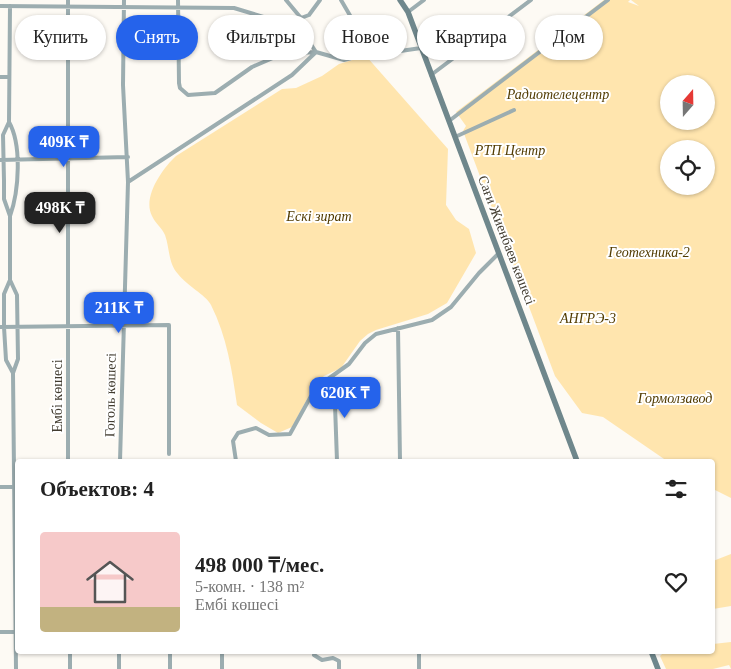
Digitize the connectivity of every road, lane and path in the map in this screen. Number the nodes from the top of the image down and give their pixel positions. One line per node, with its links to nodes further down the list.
1 (4, 0): 13 (street)
2 (16, 0): 15 (street)
3 (68, 0): 16 (street, Ембі көшесі)
4 (124, 0): 17 (street, Гоголь көшесі)
5 (178, 0): 18 (street)
6 (286, 0): 21 (street)
7 (320, 0): 22 (street)
8 (341, 0): 23 (street)
9 (400, 0): 19 (main road, Сағи Жиенбаев көшесі)
10 (424, 0): 19 (street)
11 (531, 0): 29 (street)
12 (608, 0): 33 (street)
13 (2, 6): 14 (street)
14 (10, 6): 15 (street); 31 (street)
15 (16, 6): 16 (street)
16 (68, 6): 17 (street); 37 (street, Ембі көшесі)
17 (124, 6): 18 (street); 36 (street, Гоголь көшесі)
18 (178, 6): 20 (street); 26 (street)
19 (408, 12): 24 (main road, Сағи Жиенбаев көшесі)
20 (257, 15)
21 (298, 15)
22 (309, 15)
23 (350, 15)
24 (417, 37)
25 (314, 49): 26 (street)
26 (316, 52): 27 (street); 40 (street)
27 (324, 54)
28 (425, 60): 29 (main road, Сағи Жиенбаев көшесі)
29 (431, 75): 33 (main road, Сағи Жиенбаев көшесі)
30 (0, 77): 31 (street)
31 (8, 77): 34 (street)
32 (514, 110): 35 (street)
33 (449, 121): 35 (main road, Сағи Жиенбаев көшесі)
34 (9, 122): 38 (street); 39 (street)
35 (455, 137): 42 (main road, Сағи Жиенбаев көшесі)
36 (128, 157): 37 (street); 40 (street, Гоголь көшесі)
37 (70, 158): 39 (street); 46 (street, Ембі көшесі)
38 (2, 160): 39 (street); 41 (street)
39 (16, 160): 41 (street)
40 (128, 182): 44 (street, Гоголь көшесі)
41 (10, 216): 43 (street)
42 (498, 254): 48 (street); 58 (main road, Сағи Жиенбаев көшесі)
43 (10, 280): 45 (street); 47 (street)
44 (122, 325): 46 (street); 51 (street); 54 (street, Гоголь көшесі)
45 (18, 326): 46 (street); 47 (street); 49 (street)
46 (69, 326): 53 (street, Ембі көшесі)
47 (2, 327): 49 (street)
48 (398, 328): 50 (street); 57 (street)
49 (13, 373): 52 (street)
50 (334, 377): 55 (street); 56 (street)
51 (168, 454)
52 (15, 459)
53 (68, 459)
54 (120, 459)
55 (236, 459)
56 (337, 459)
57 (400, 459)
58 (576, 459)
59 (0, 487): 60 (street)
60 (15, 487)
61 (0, 632): 62 (street)
62 (15, 632)
63 (16, 654): 71 (street)
64 (70, 654): 72 (street)
65 (119, 654): 73 (street)
66 (170, 654): 74 (street)
67 (222, 654): 75 (street)
68 (314, 654): 76 (street)
69 (419, 654): 77 (street)
70 (652, 654): 78 (main road)
71 (16, 669)
72 (70, 669)
73 (119, 669)
74 (170, 669)
75 (222, 669)
76 (339, 669)
77 (419, 669)
78 (658, 669)

